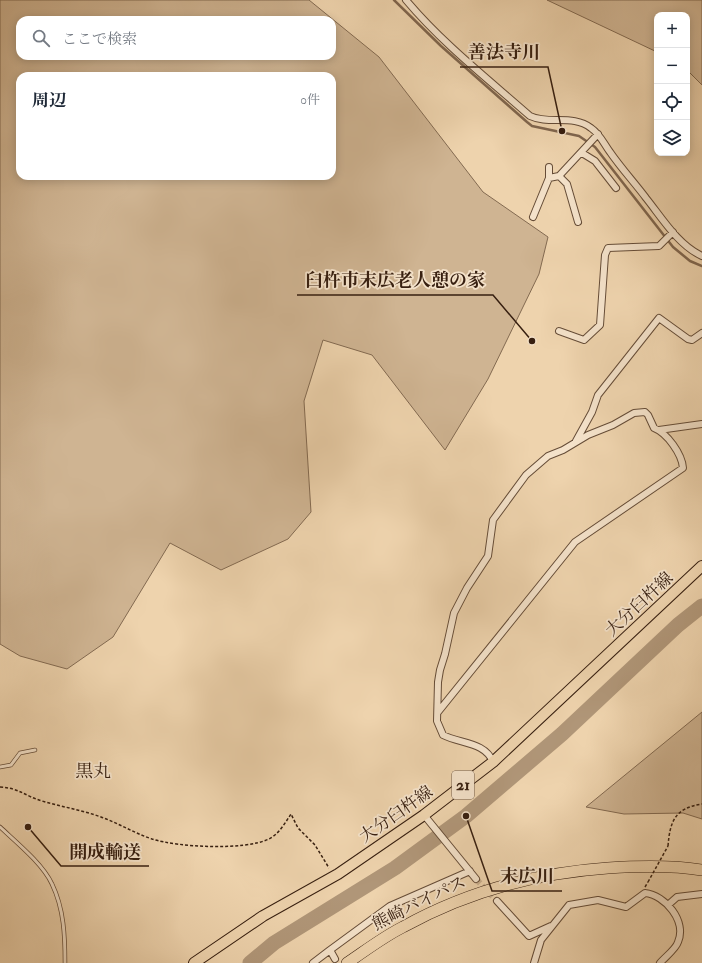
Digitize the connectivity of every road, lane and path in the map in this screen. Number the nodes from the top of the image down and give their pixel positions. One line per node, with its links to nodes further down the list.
1 (406, 0): 2 (street)
2 (596, 136): 3 (street); 10 (street)
3 (584, 151): 5 (street); 7 (street)
4 (549, 167): 6 (street)
5 (559, 176): 6 (street); 9 (street)
6 (549, 178): 8 (street)
7 (616, 188)
8 (533, 217)
9 (578, 222)
10 (672, 233): 11 (street); 12 (street)
11 (702, 256)
12 (559, 331)
13 (702, 332): 16 (street)
14 (702, 424): 15 (street)
15 (659, 430): 16 (street); 18 (street)
16 (576, 441): 18 (street)
17 (702, 566): 20 (main road, 大分臼杵線 / 21)
18 (438, 712): 20 (street)
19 (35, 750): 21 (lane)
20 (493, 762): 24 (main road, 大分臼杵線 / 21)
21 (0, 767)
22 (0, 787): 28 (path)
23 (702, 804): 30 (path, bridge)
24 (427, 818): 27 (street); 28 (main road, 大分臼杵線 / 21)
25 (0, 827): 37 (lane)
26 (702, 870): 40 (highway, 熊崎バイパス)
27 (470, 871): 29 (street); 35 (street)
28 (338, 874): 38 (main road, 大分臼杵線 / 21)
29 (476, 879)
30 (648, 882)
31 (702, 894): 33 (street)
32 (497, 901): 34 (street)
33 (668, 905): 34 (street); 42 (street)
34 (553, 925): 41 (street)
35 (330, 950): 36 (street); 39 (street)
36 (335, 959)
37 (65, 963)
38 (194, 963)
39 (313, 963)
40 (347, 963)
41 (534, 963)
42 (660, 963)

